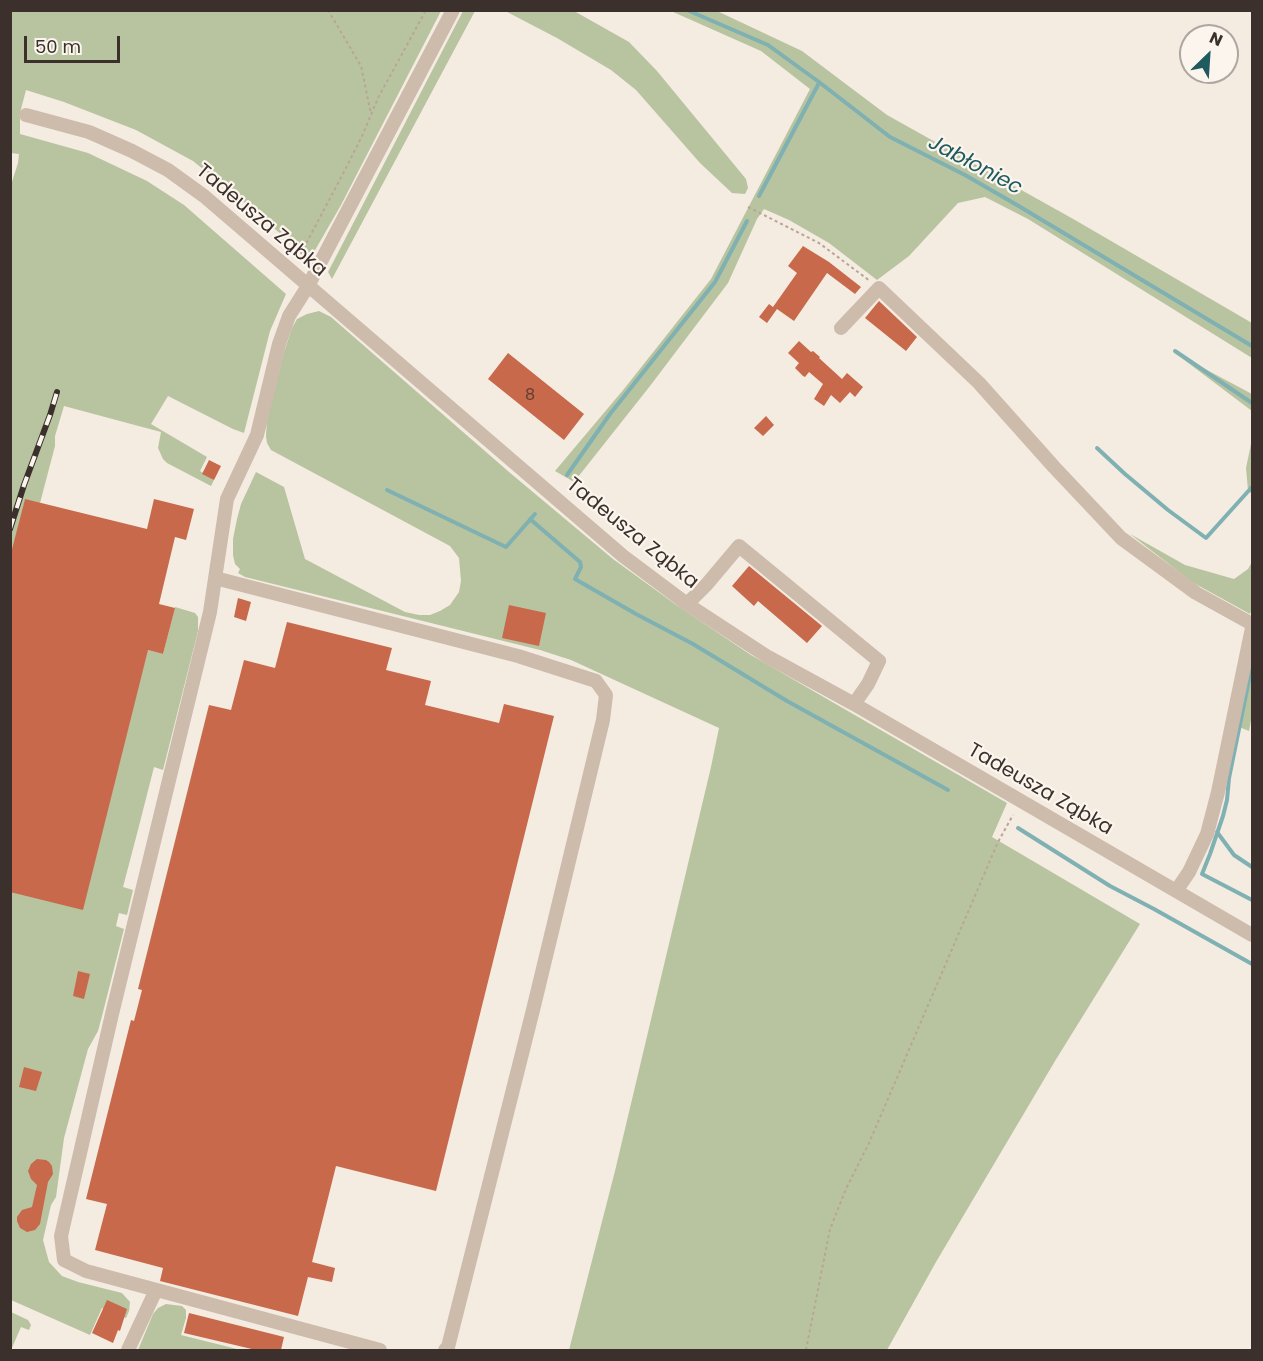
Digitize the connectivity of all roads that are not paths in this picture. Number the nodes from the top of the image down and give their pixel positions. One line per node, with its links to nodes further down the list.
1 (453, 10): 3 (street)
2 (26, 115): 3 (street, Tadeusza Ząbka)
3 (308, 286): 5 (street); 6 (street, Tadeusza Ząbka)
4 (841, 328): 7 (street)
5 (215, 578): 11 (street); 14 (street)
6 (687, 604): 8 (street, Tadeusza Ząbka); 8 (street)
7 (1252, 626): 9 (street)
8 (854, 704): 9 (street, Tadeusza Ząbka)
9 (1176, 891): 10 (street, Tadeusza Ząbka)
10 (1252, 935)
11 (156, 1290): 12 (street); 13 (street)
12 (129, 1350)
13 (380, 1350)
14 (444, 1350)

